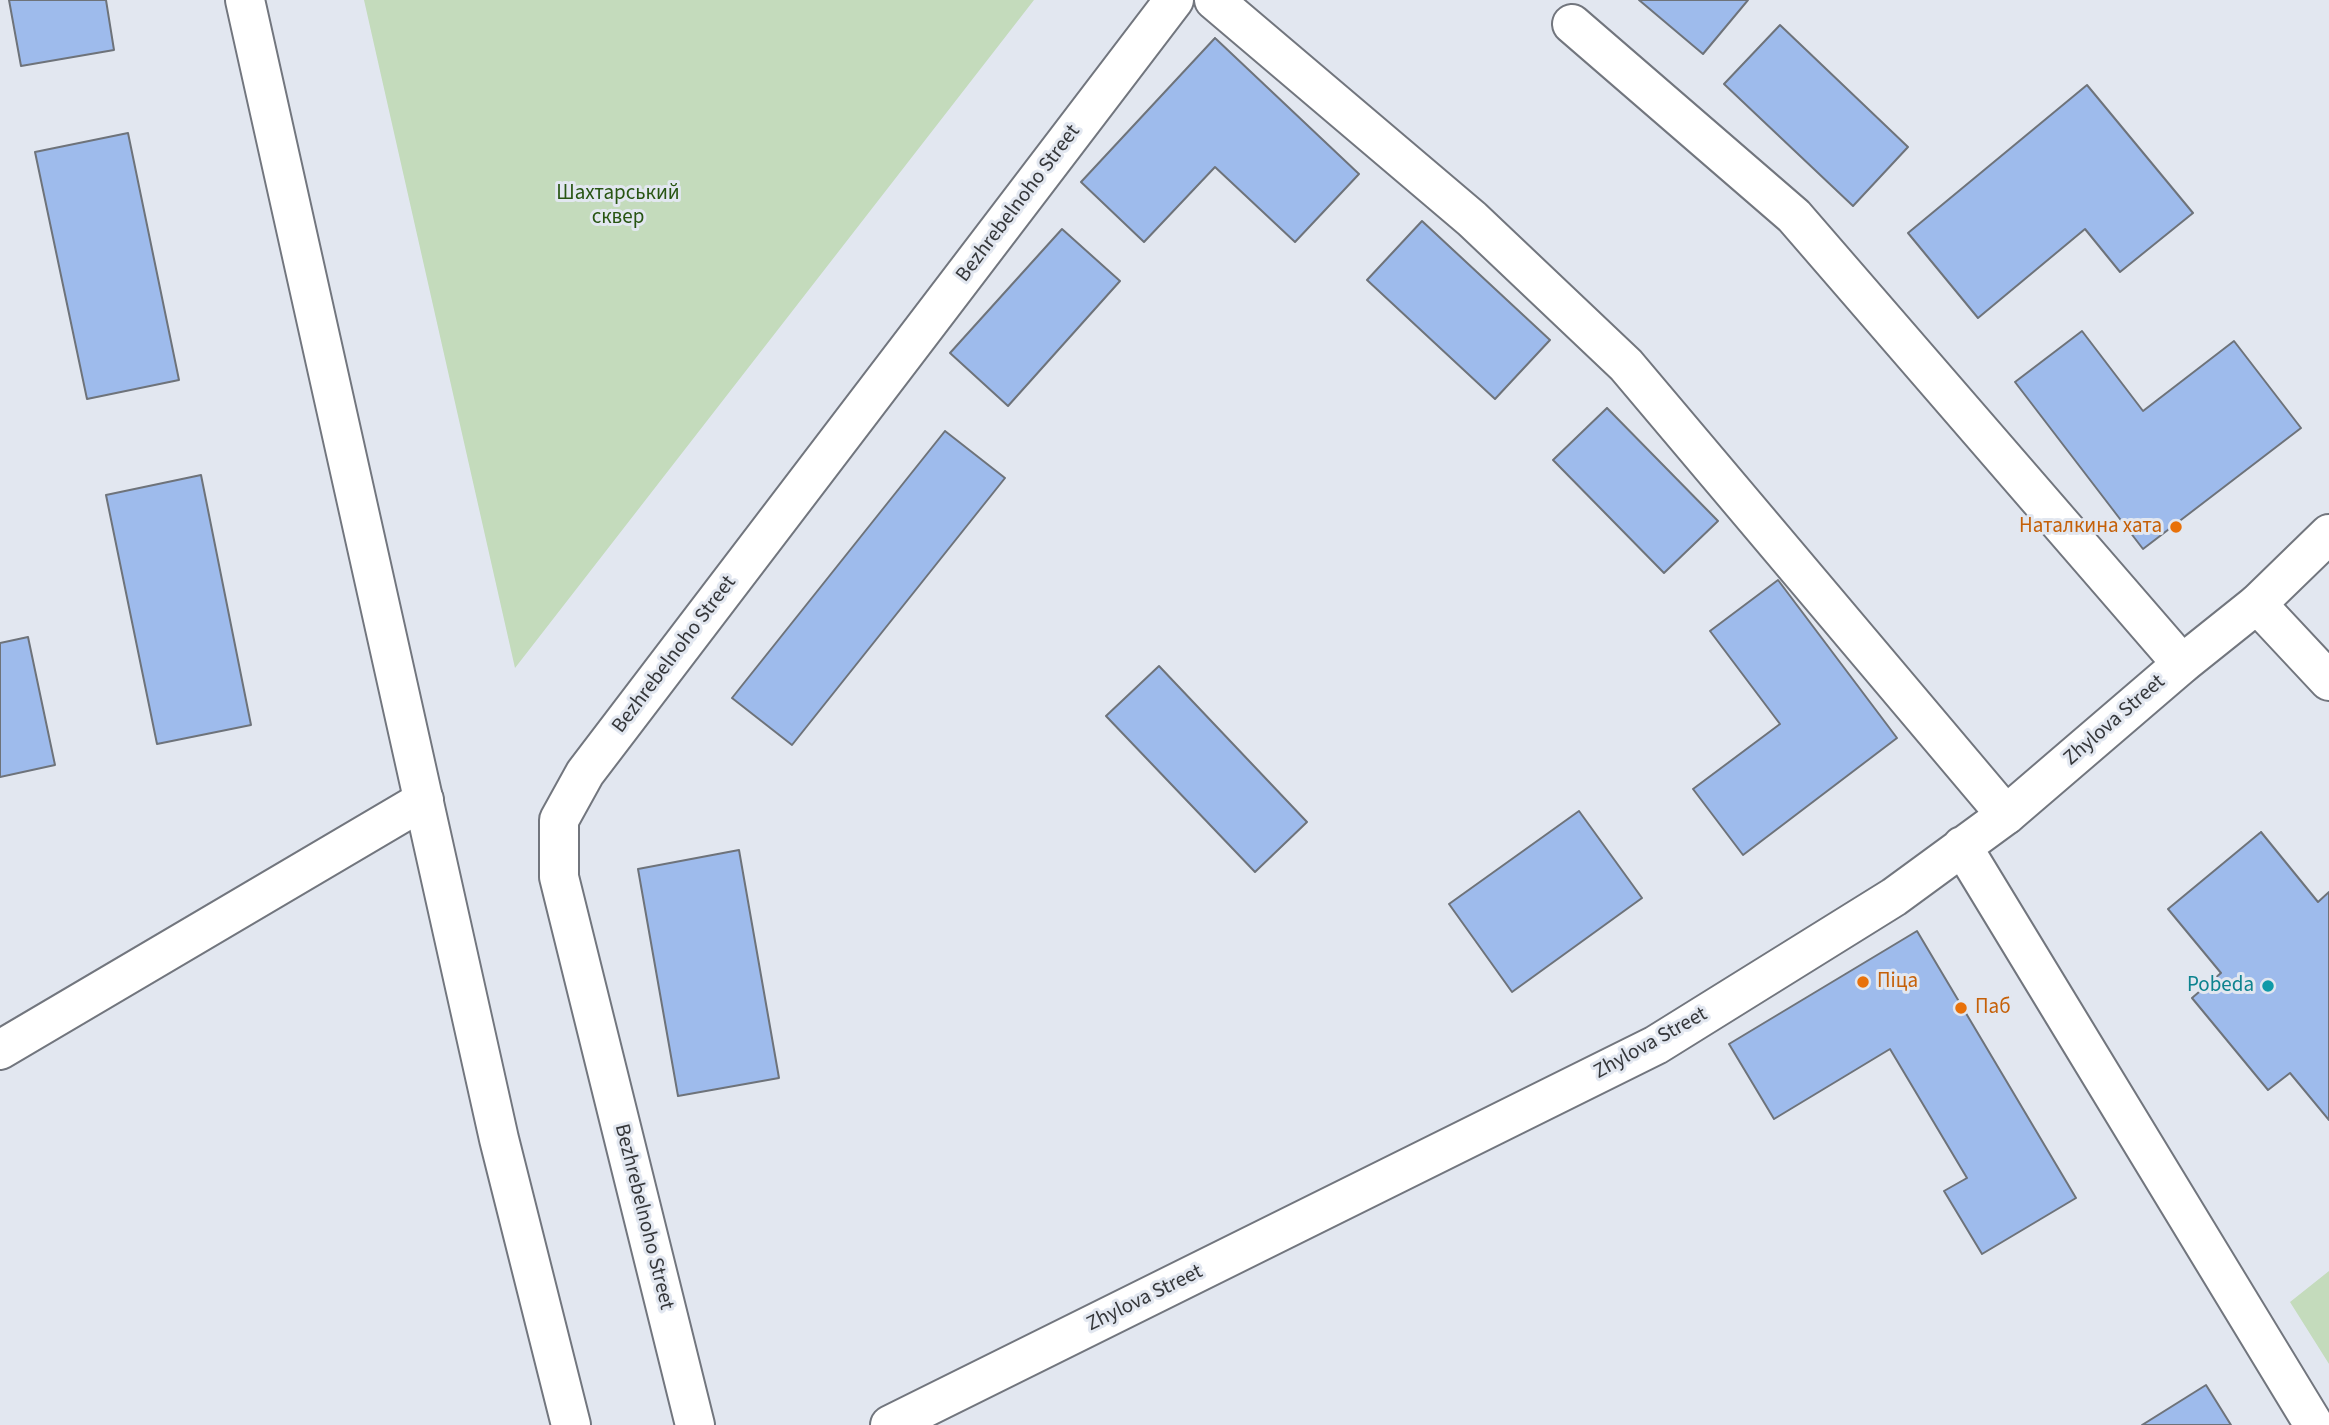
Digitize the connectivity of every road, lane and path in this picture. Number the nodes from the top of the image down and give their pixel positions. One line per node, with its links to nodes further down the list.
1 (245, 0): 9 (street)
2 (1174, 0): 14 (street, Bezhrebelnoho Street)
3 (1214, 0): 10 (street)
4 (1572, 24): 7 (street)
5 (2329, 534): 6 (street, Zhylova Street)
6 (2257, 604): 7 (street, Zhylova Street); 8 (street)
7 (2182, 664): 10 (street, Zhylova Street)
8 (2329, 681)
9 (424, 800): 12 (street); 13 (street)
10 (2006, 814): 11 (street, Zhylova Street)
11 (1962, 846): 15 (street, Zhylova Street); 16 (street)
12 (0, 1050)
13 (571, 1425)
14 (695, 1425)
15 (890, 1425)
16 (2314, 1425)

